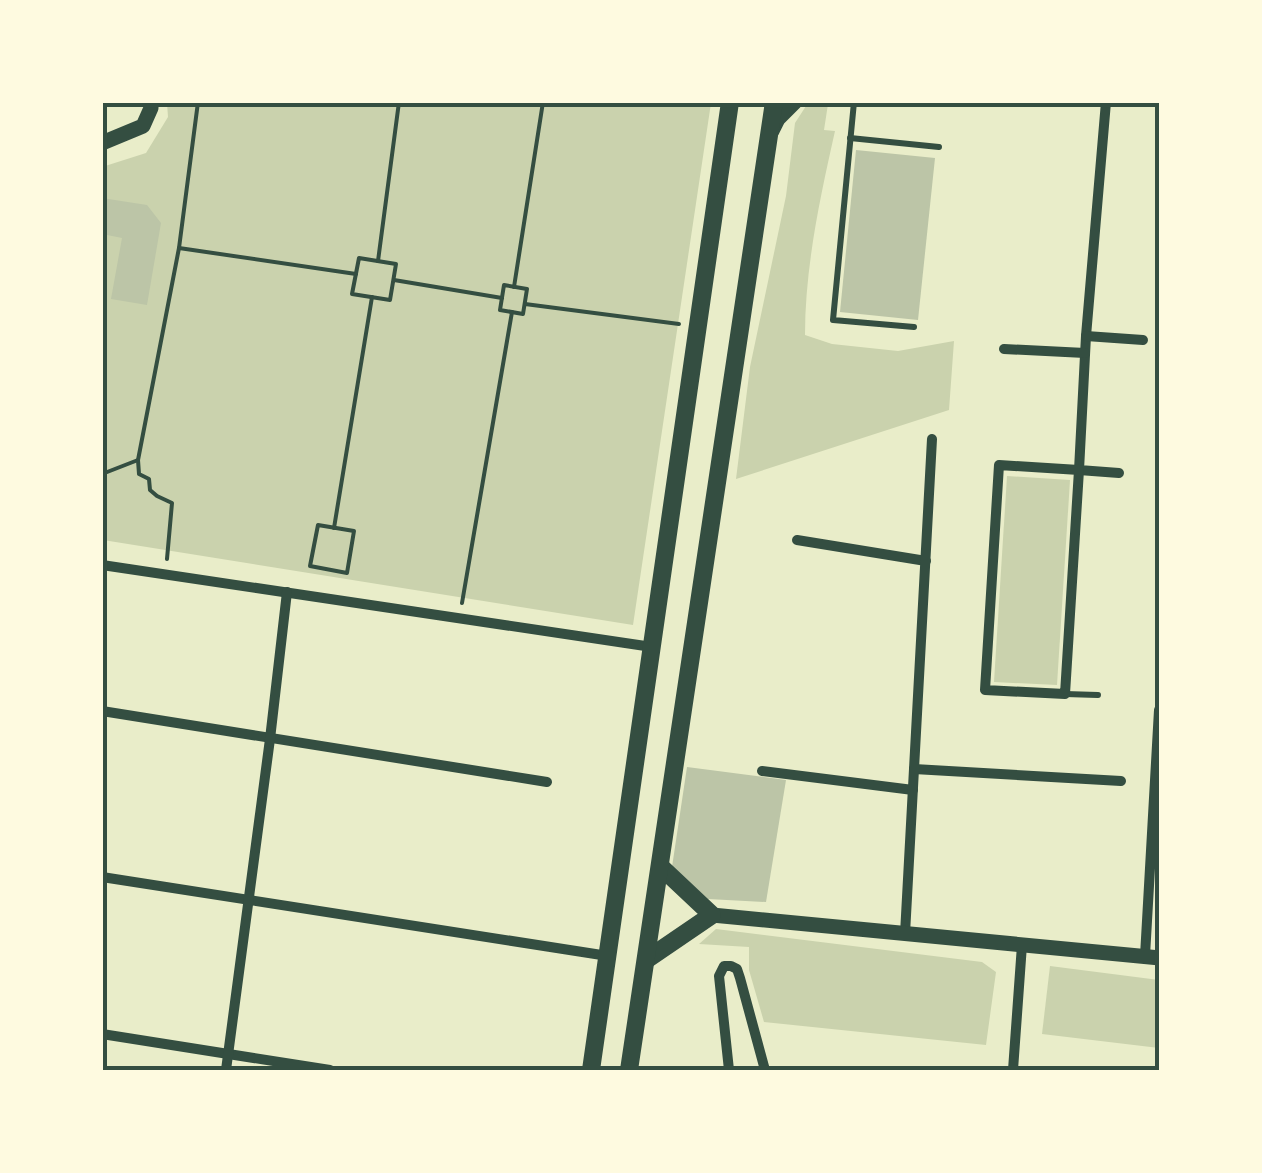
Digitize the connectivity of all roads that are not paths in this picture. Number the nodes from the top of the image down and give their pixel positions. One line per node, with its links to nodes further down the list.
1 (151, 102): 9 (street)
2 (730, 102): 23 (main road)
3 (774, 102): 8 (main road)
4 (795, 102): 8 (street)
5 (854, 102): 7 (lane)
6 (1106, 102): 12 (street)
7 (850, 138): 10 (lane); 11 (lane)
8 (768, 139): 35 (main road)
9 (102, 143)
10 (939, 148)
11 (914, 327)
12 (1086, 336): 13 (street); 15 (street)
13 (1143, 340)
14 (1004, 349): 15 (street)
15 (1085, 353): 17 (street)
16 (932, 440): 20 (street)
17 (1079, 470): 18 (street); 24 (street); 24 (street)
18 (1119, 472)
19 (797, 540): 20 (street)
20 (926, 561): 30 (street)
21 (102, 565): 22 (street)
22 (286, 592): 23 (street); 28 (street)
23 (652, 648): 41 (main road)
24 (1065, 694): 25 (lane)
25 (1098, 695)
26 (1159, 710): 29 (street)
27 (102, 711): 28 (street)
28 (270, 739): 33 (street); 37 (street)
29 (1158, 759): 42 (street)
30 (914, 769): 32 (street); 34 (street)
31 (762, 771): 34 (street)
32 (1121, 781)
33 (547, 782)
34 (913, 790): 39 (street)
35 (660, 867): 38 (main road); 43 (main road)
36 (102, 877): 37 (street)
37 (248, 899): 41 (street); 45 (street)
38 (712, 916): 39 (street); 43 (main road)
39 (905, 934): 40 (street)
40 (1022, 945): 42 (street); 52 (street)
41 (608, 956): 48 (main road)
42 (1152, 957)
43 (646, 960): 49 (main road)
44 (102, 1034): 45 (street)
45 (228, 1055): 46 (street); 47 (street)
46 (226, 1070)
47 (330, 1070)
48 (591, 1070)
49 (629, 1070)
50 (730, 1070): 51 (street)
51 (766, 1070)
52 (1013, 1070)

